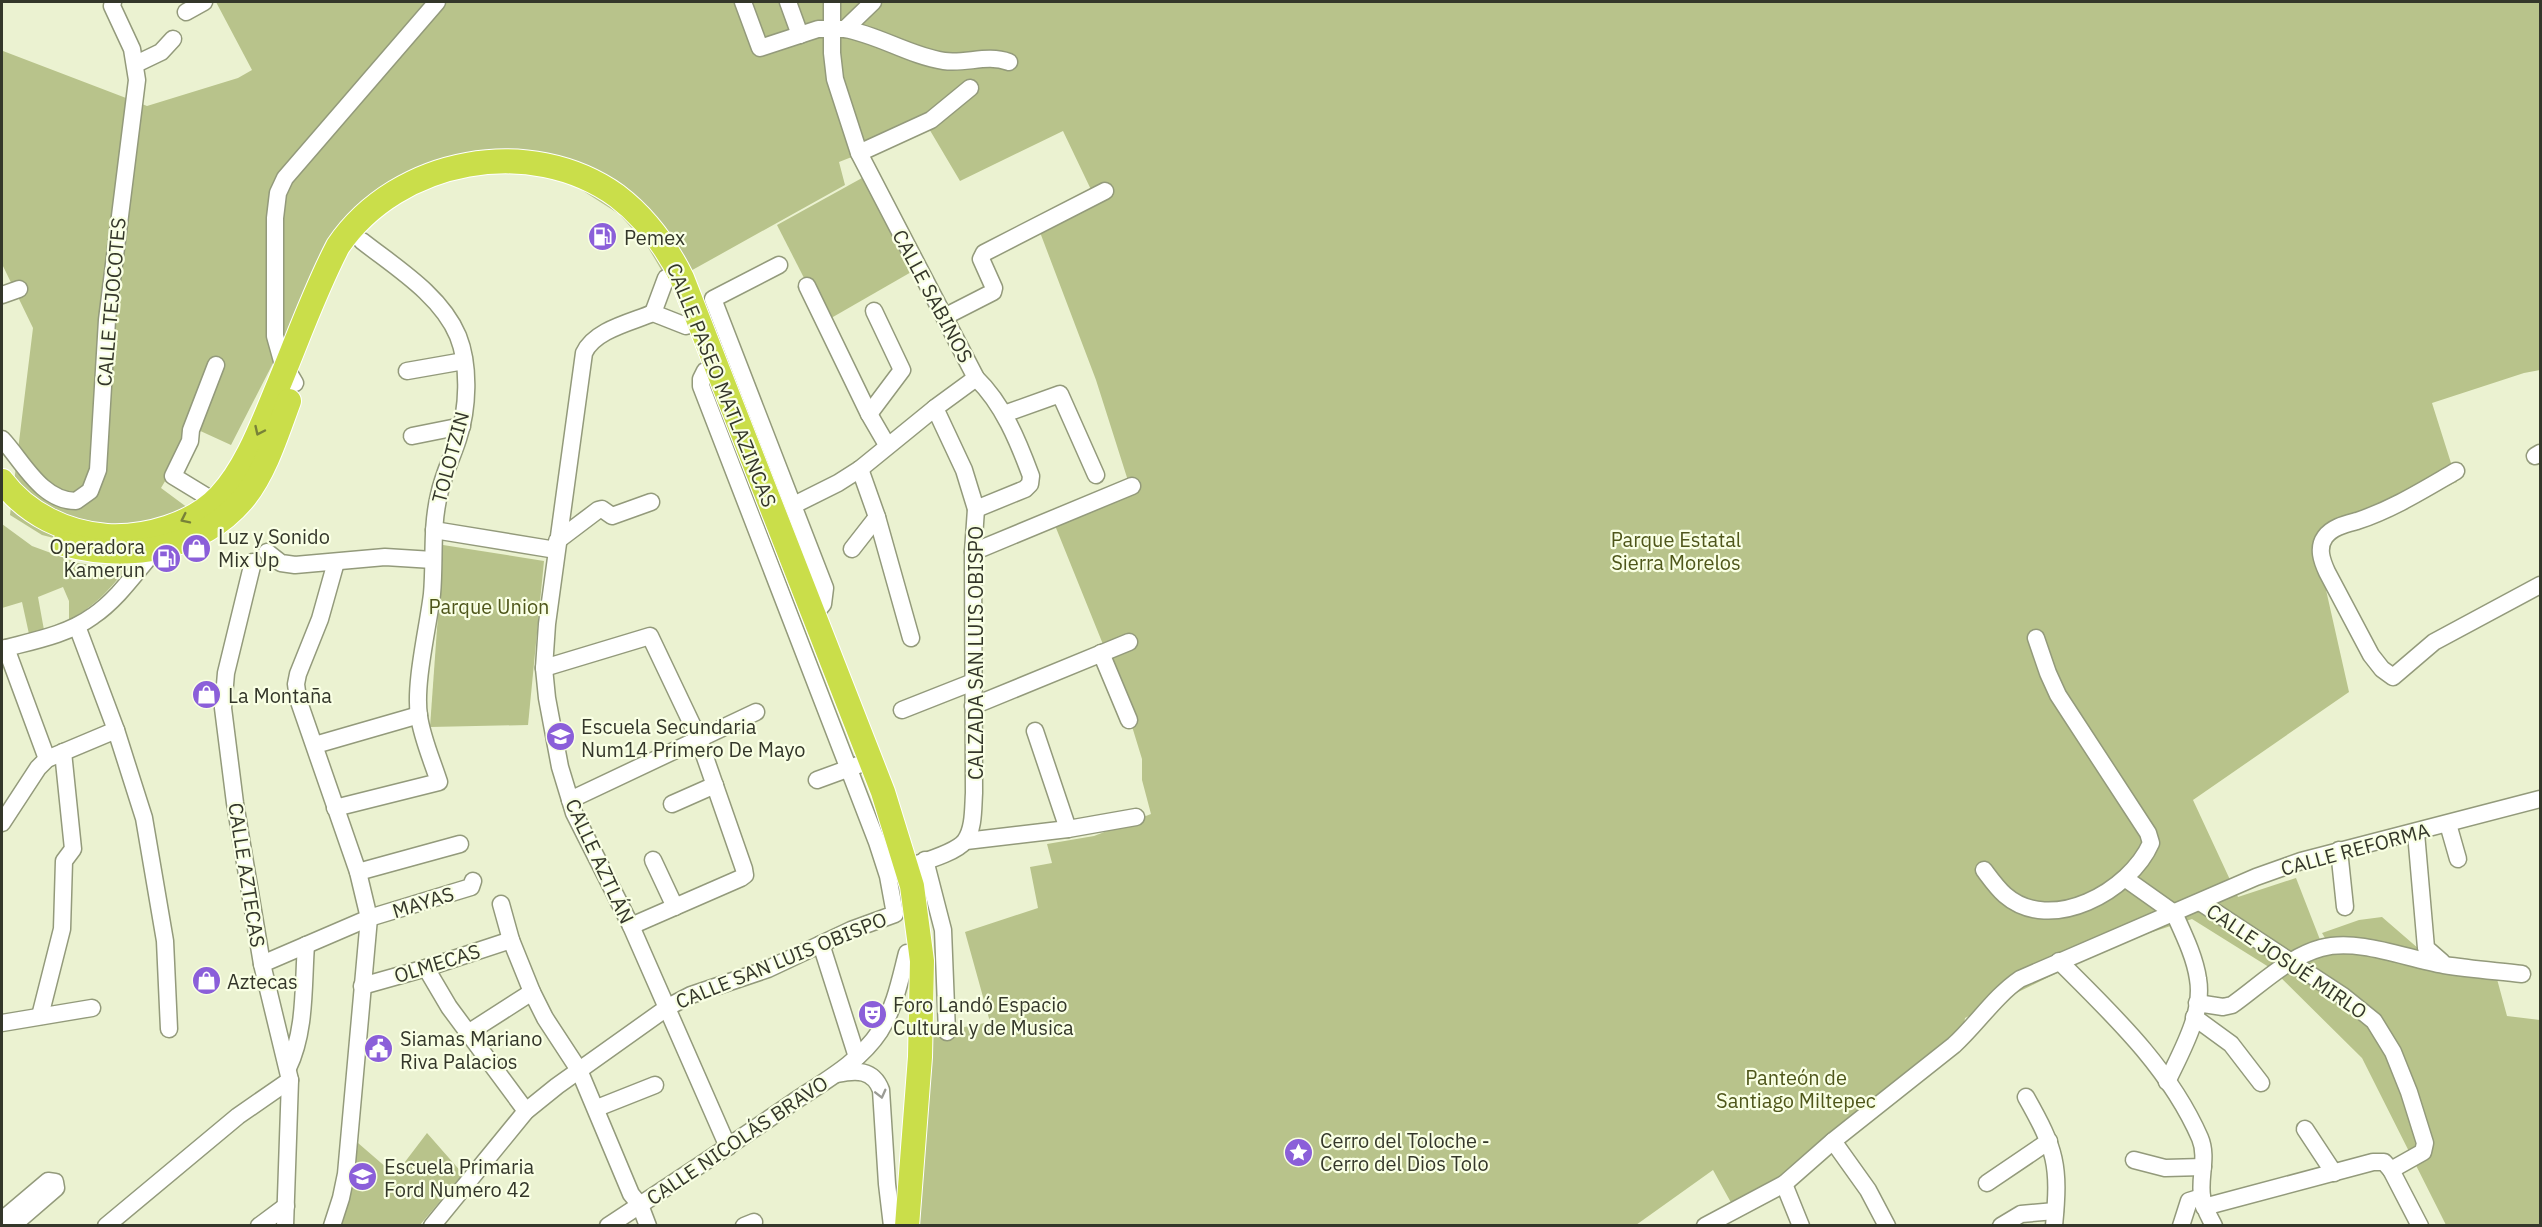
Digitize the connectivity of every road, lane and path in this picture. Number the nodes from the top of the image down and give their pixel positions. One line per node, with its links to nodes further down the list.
1 (113, 2): 13 (street, CALLE TEJOCOTES)
2 (204, 2): 8 (street)
3 (436, 2): 30 (street)
4 (743, 2): 10 (street)
5 (788, 2): 10 (street)
6 (832, 2): 9 (street, CALLE SABINOS)
7 (873, 2): 9 (street)
8 (186, 12)
9 (838, 28): 10 (street); 12 (street); 15 (street, CALLE SABINOS)
10 (800, 35)
11 (173, 39): 13 (street)
12 (1009, 62)
13 (136, 64): 38 (street, CALLE TEJOCOTES)
14 (970, 88): 15 (street)
15 (859, 153): 25 (street, CALLE SABINOS)
16 (1105, 191): 25 (street)
17 (362, 241): 19 (highway, CALLE PASEO MATLAZINCAS); 27 (street, TOLOTZIN); 30 (highway, CALLE PASEO MATLAZINCAS)
18 (779, 265): 35 (street)
19 (666, 278): 24 (street); 26 (highway, CALLE PASEO MATLAZINCAS)
20 (807, 286): 33 (street)
21 (19, 289): 22 (street)
22 (2, 295)
23 (874, 311): 33 (street)
24 (653, 313): 26 (street); 53 (street, CALLE AZTLÁN)
25 (946, 316): 31 (street, CALLE SABINOS)
26 (687, 326): 82 (highway, CALLE PASEO MATLAZINCAS)
27 (464, 361): 29 (street); 36 (street, TOLOTZIN)
28 (216, 365): 46 (street)
29 (406, 371)
30 (290, 376): 39 (highway, CALLE PASEO MATLAZINCAS); 46 (highway, CALLE PASEO MATLAZINCAS, one-way to 46); 54 (highway, CALLE PASEO MATLAZINCAS)
31 (976, 378): 32 (street, CALLE SABINOS); 34 (street)
32 (935, 408): 40 (street, CALLE SABINOS); 50 (street, CALZADA SAN LUIS OBISPO)
33 (870, 414): 40 (street)
34 (1004, 414): 43 (street); 50 (street)
35 (761, 422): 39 (street); 49 (street)
36 (462, 426): 37 (street); 52 (street, TOLOTZIN)
37 (412, 436)
38 (2, 439)
39 (748, 445): 62 (highway, CALLE PASEO MATLAZINCAS)
40 (887, 445): 41 (street, CALLE SABINOS)
41 (860, 469): 49 (street, CALLE SABINOS); 51 (street)
42 (2456, 471): 61 (street)
43 (1096, 475)
44 (2, 481): 46 (highway, CALLE PASEO MATLAZINCAS, one-way to 44)
45 (1132, 486): 57 (street)
46 (214, 501)
47 (2, 502): 54 (highway, CALLE PASEO MATLAZINCAS)
48 (651, 502): 53 (street)
49 (794, 505): 62 (street)
50 (976, 509): 57 (street, CALZADA SAN LUIS OBISPO)
51 (877, 517): 55 (street); 64 (street)
52 (434, 530): 53 (street); 58 (street, TOLOTZIN)
53 (556, 545): 69 (street, CALLE AZTLÁN)
54 (156, 549): 63 (street)
55 (852, 549)
56 (267, 552): 60 (street)
57 (973, 552): 70 (street, CALZADA SAN LUIS OBISPO)
58 (433, 560): 60 (street); 74 (street, TOLOTZIN)
59 (252, 562): 117 (street, CALLE AZTECAS)
60 (336, 562): 79 (street)
61 (2541, 585)
62 (814, 615): 99 (highway, CALLE PASEO MATLAZINCAS)
63 (77, 626): 67 (street); 76 (street)
64 (911, 638)
65 (2036, 638): 102 (street)
66 (1129, 642): 68 (street)
67 (4, 648): 81 (street)
68 (1101, 653): 71 (street); 75 (street)
69 (544, 668): 78 (street); 86 (street, CALLE AZTLÁN)
70 (973, 682): 71 (street, CALZADA SAN LUIS OBISPO); 72 (street)
71 (973, 706): 94 (street, CALZADA SAN LUIS OBISPO)
72 (902, 710)
73 (756, 712): 78 (street)
74 (419, 715): 79 (street); 88 (street, TOLOTZIN)
75 (1129, 720)
76 (116, 730): 80 (street); 128 (street)
77 (1035, 731): 92 (street)
78 (698, 737): 84 (street); 86 (street)
79 (315, 745): 88 (street)
80 (63, 752): 81 (street); 126 (street)
81 (47, 759): 90 (street)
82 (854, 766): 83 (street); 112 (street, CALLE SAN LUIS OBISPO); 114 (highway, CALLE PASEO MATLAZINCAS)
83 (817, 780)
84 (715, 785): 87 (street); 106 (street)
85 (2541, 799): 91 (street, CALLE REFORMA)
86 (570, 800): 110 (street, CALLE AZTLÁN)
87 (672, 804)
88 (335, 808): 101 (street)
89 (1136, 817): 92 (street)
90 (2, 823)
91 (2448, 824): 93 (street, CALLE REFORMA); 97 (street)
92 (1068, 829): 94 (street)
93 (2416, 833): 96 (street, CALLE REFORMA); 118 (street)
94 (966, 841): 99 (street)
95 (460, 844): 101 (street)
96 (2339, 850): 104 (street, CALLE REFORMA); 107 (street)
97 (2458, 859)
98 (653, 860): 106 (street)
99 (916, 863): 129 (street); 165 (highway, CALLE PASEO MATLAZINCAS)
100 (1984, 870): 102 (street)
101 (358, 872): 109 (street)
102 (2126, 879): 108 (street)
103 (473, 881): 109 (street, MAYAS)
104 (2200, 902): 108 (street, CALLE REFORMA); 116 (street, CALLE JOSUÉ MIRLO)
105 (501, 904): 111 (street)
106 (675, 907): 110 (street)
107 (2345, 907)
108 (2174, 913): 115 (street, CALLE REFORMA); 125 (street)
109 (369, 918): 113 (street); 121 (street)
110 (631, 926): 123 (street, CALLE AZTLÁN)
111 (511, 940): 119 (street, OLMECAS); 122 (street)
112 (821, 944): 123 (street, CALLE SAN LUIS OBISPO); 131 (street)
113 (306, 945): 117 (street); 133 (street)
114 (908, 953): 131 (street, CALLE NICOLÁS BRAVO); 164 (highway, CALLE PASEO MATLAZINCAS)
115 (2059, 961): 135 (street); 142 (street, CALLE REFORMA)
116 (2291, 962): 118 (street); 125 (street); 147 (street, CALLE JOSUÉ MIRLO)
117 (262, 964): 133 (street, CALLE AZTECAS)
118 (2443, 964): 120 (street)
119 (426, 968): 121 (street, OLMECAS); 130 (street)
120 (2523, 974)
121 (362, 986): 160 (street)
122 (532, 992): 130 (street); 132 (street)
123 (668, 1007): 132 (street, CALLE SAN LUIS OBISPO); 144 (street, CALLE AZTLÁN)
124 (92, 1008): 126 (street)
125 (2195, 1010): 135 (street); 136 (street)
126 (40, 1016): 127 (street)
127 (2, 1023)
128 (170, 1029)
129 (947, 1032)
130 (468, 1033): 140 (street)
131 (857, 1057): 134 (street, CALLE NICOLÁS BRAVO)
132 (579, 1070): 139 (street); 140 (street, CALLE SAN LUIS OBISPO)
133 (289, 1074): 152 (street, CALLE AZTECAS); 157 (street)
134 (836, 1074): 144 (street, CALLE NICOLÁS BRAVO); 164 (street, CALLE NICOLÁS BRAVO, one-way to 164)
135 (2167, 1082): 146 (street)
136 (2261, 1083)
137 (654, 1085): 139 (street)
138 (2026, 1097): 143 (street)
139 (597, 1108): 153 (street)
140 (526, 1112): 161 (street, CALLE SAN LUIS OBISPO)
141 (2305, 1129): 148 (street)
142 (1833, 1141): 150 (street, CALLE REFORMA); 168 (street)
143 (2049, 1141): 149 (street); 154 (street)
144 (728, 1147): 153 (street, CALLE NICOLÁS BRAVO)
145 (2134, 1160): 146 (street)
146 (2203, 1167): 151 (street)
147 (2391, 1170): 148 (street); 172 (street)
148 (2334, 1173): 151 (street)
149 (1987, 1183)
150 (1784, 1184): 166 (street, CALLE REFORMA); 167 (street)
151 (2203, 1202): 170 (street); 171 (street)
152 (286, 1206): 158 (street); 159 (street, CALLE AZTECAS)
153 (635, 1209): 162 (street, CALLE NICOLÁS BRAVO); 163 (street)
154 (2054, 1218): 169 (street)
155 (2, 1221): 156 (street)
156 (12, 1226)
157 (106, 1226)
158 (260, 1226)
159 (285, 1226)
160 (332, 1226)
161 (432, 1226)
162 (608, 1226)
163 (648, 1226)
164 (893, 1226)
165 (907, 1226)
166 (1705, 1226)
167 (1800, 1226)
168 (1887, 1226)
169 (2001, 1226)
170 (2181, 1226)
171 (2214, 1226)
172 (2420, 1226)

